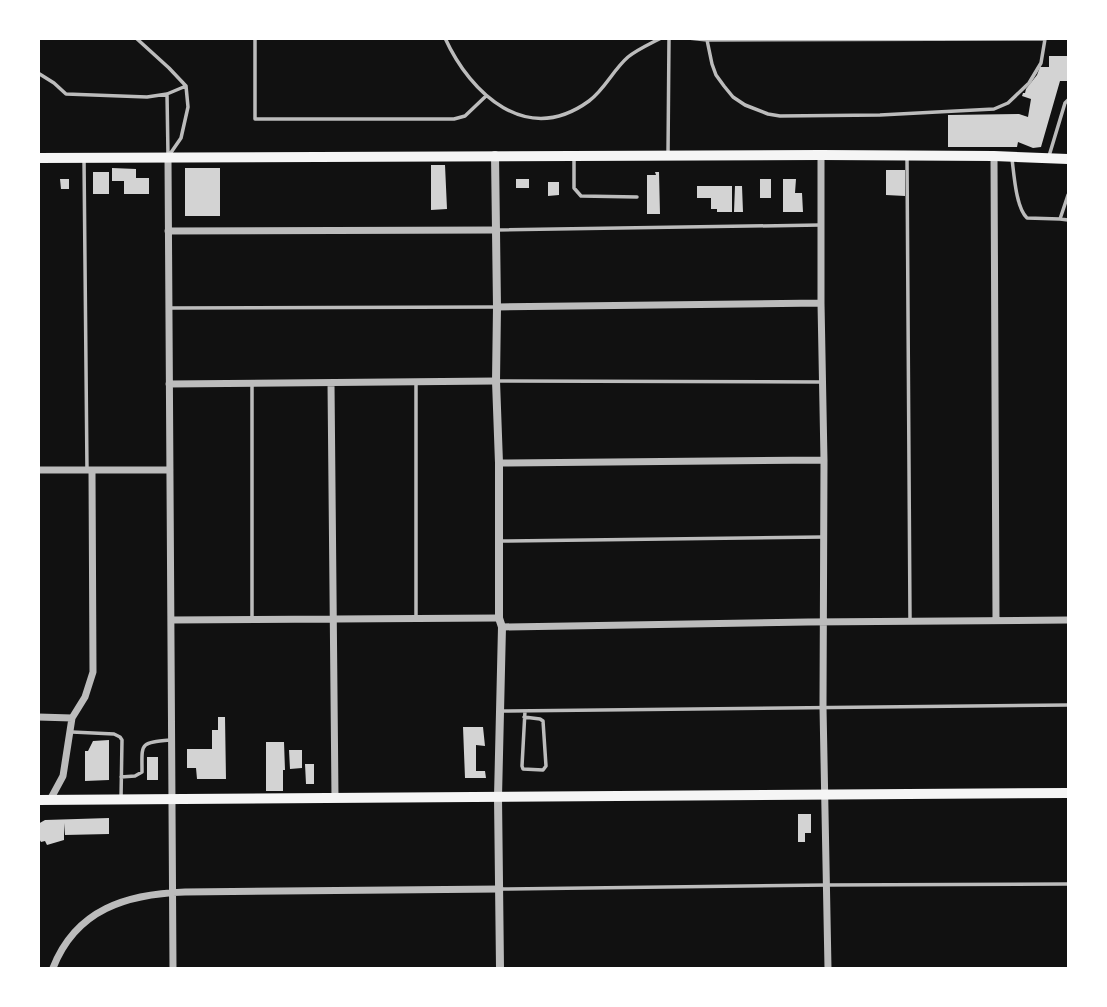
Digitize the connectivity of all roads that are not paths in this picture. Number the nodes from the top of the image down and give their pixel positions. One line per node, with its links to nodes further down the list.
1 (136, 38): 9 (lane)
2 (255, 38): 11 (lane)
3 (445, 38): 11 (lane)
4 (661, 38): 11 (lane)
5 (669, 38): 17 (lane)
6 (688, 38): 7 (lane)
7 (707, 39): 7 (lane)
8 (38, 74): 10 (lane)
9 (186, 86): 10 (lane); 22 (lane)
10 (167, 94): 22 (lane)
11 (486, 96)
12 (1069, 100): 23 (lane)
13 (495, 155): 16 (main road); 22 (main road); 30 (street)
14 (821, 155): 15 (main road); 17 (main road); 29 (street)
15 (907, 155): 18 (main road); 55 (lane)
16 (574, 156): 17 (main road); 26 (lane)
17 (668, 156)
18 (994, 156): 20 (main road); 52 (street)
19 (84, 157): 21 (main road); 22 (main road); 44 (lane)
20 (1011, 157): 23 (main road); 27 (lane)
21 (38, 158)
22 (168, 158): 31 (street)
23 (1049, 158): 24 (main road)
24 (1069, 159)
25 (1069, 195): 27 (lane)
26 (637, 197)
27 (1060, 219): 28 (lane)
28 (1069, 220)
29 (820, 225): 30 (lane); 32 (street)
30 (496, 230): 31 (street); 33 (street)
31 (168, 231): 34 (street)
32 (821, 303): 33 (street); 37 (street)
33 (497, 307): 34 (lane); 35 (street)
34 (169, 309): 40 (street)
35 (496, 381): 36 (street); 37 (lane); 42 (street)
36 (416, 382): 39 (street); 48 (lane)
37 (822, 382): 41 (street)
38 (251, 383): 39 (street); 40 (street); 50 (lane)
39 (331, 383): 51 (street)
40 (169, 384): 45 (street)
41 (824, 460): 42 (street); 46 (street)
42 (499, 463): 47 (street)
43 (38, 470): 44 (street)
44 (90, 470): 45 (street); 64 (street)
45 (170, 470): 54 (street)
46 (823, 537): 47 (lane); 56 (street)
47 (499, 541): 49 (street)
48 (416, 618): 49 (street); 51 (street)
49 (499, 618): 57 (street)
50 (252, 620): 51 (street); 54 (street)
51 (333, 620): 70 (street)
52 (996, 620): 53 (street); 55 (street)
53 (1069, 620)
54 (171, 621): 66 (street)
55 (911, 621): 56 (street)
56 (823, 622): 57 (street); 59 (street)
57 (502, 627): 60 (street)
58 (1069, 705): 59 (lane)
59 (823, 707): 61 (lane); 69 (street)
60 (500, 711): 61 (lane); 71 (street)
61 (525, 711): 63 (lane)
62 (38, 717): 64 (street)
63 (524, 717): 63 (lane)
64 (72, 718): 65 (street)
65 (70, 732): 67 (lane); 75 (street)
66 (172, 740): 67 (lane); 73 (street)
67 (121, 777): 72 (lane)
68 (1069, 793): 69 (main road)
69 (824, 795): 71 (main road); 76 (street)
70 (335, 797): 71 (main road); 73 (main road)
71 (498, 797): 78 (street)
72 (121, 799): 73 (main road); 75 (main road)
73 (172, 799): 79 (street)
74 (38, 800): 75 (main road)
75 (50, 800)
76 (828, 884): 77 (lane); 78 (lane); 83 (street)
77 (1069, 884)
78 (500, 889): 79 (street); 82 (street)
79 (172, 893): 80 (street); 81 (street)
80 (53, 968)
81 (173, 968)
82 (500, 968)
83 (828, 968)

